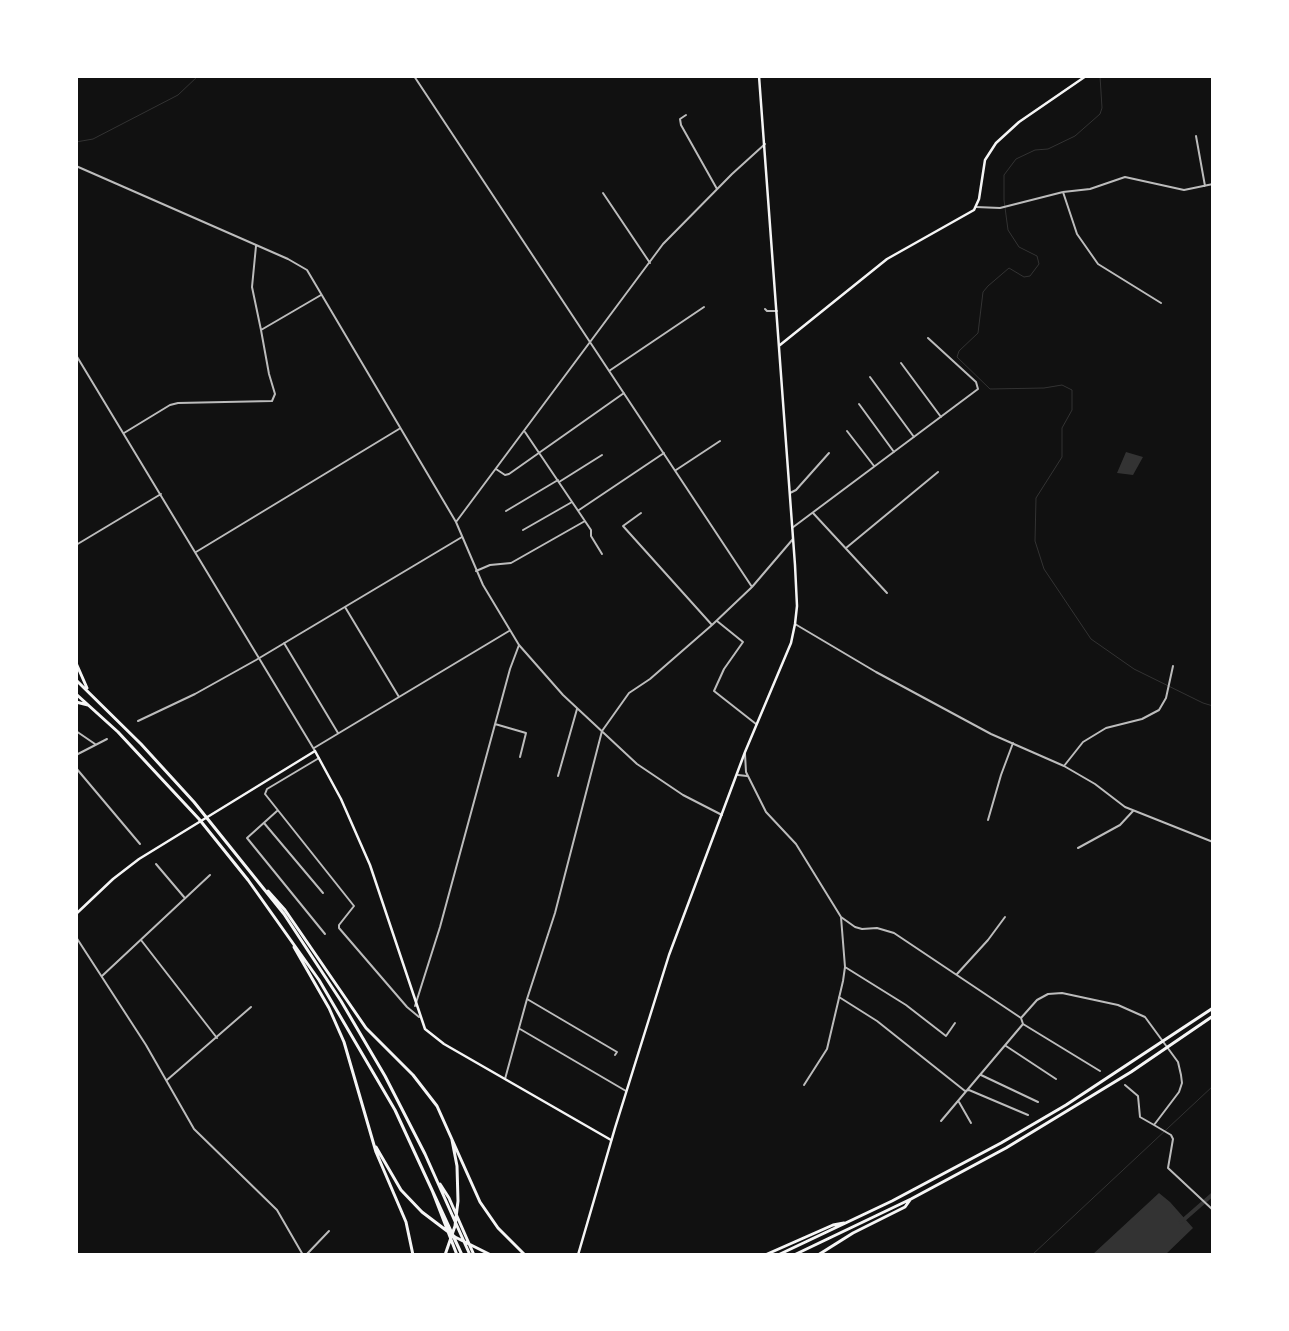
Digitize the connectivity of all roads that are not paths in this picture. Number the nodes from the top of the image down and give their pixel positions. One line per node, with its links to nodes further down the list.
1 (414, 76): 23 (street)
2 (759, 76): 6 (main road)
3 (1086, 76): 13 (main road)
4 (686, 115): 10 (street)
5 (1196, 136): 9 (street)
6 (765, 144): 10 (street); 20 (main road)
7 (76, 166): 14 (street)
8 (1213, 184): 9 (street)
9 (1205, 186): 11 (street)
10 (717, 189): 15 (street)
11 (1063, 192): 13 (street); 17 (street)
12 (603, 193): 15 (street)
13 (976, 207): 24 (main road)
14 (256, 246): 16 (street); 21 (street)
15 (650, 263): 23 (street)
16 (322, 294): 21 (street); 32 (street)
17 (1161, 303)
18 (704, 307): 27 (street)
19 (765, 309): 20 (street)
20 (777, 311): 24 (main road)
21 (261, 330): 35 (street)
22 (928, 338): 31 (street)
23 (591, 342): 27 (street); 33 (street)
24 (780, 345): 48 (main road)
25 (76, 355): 35 (street)
26 (901, 363): 31 (street)
27 (609, 371): 29 (street)
28 (870, 376): 36 (street)
29 (624, 393): 39 (street); 41 (street)
30 (859, 404): 38 (street)
31 (941, 417): 36 (street)
32 (399, 429): 56 (street); 63 (street)
33 (524, 431): 41 (street); 44 (street)
34 (847, 431): 43 (street)
35 (124, 433): 49 (street)
36 (914, 436): 38 (street)
37 (720, 441): 45 (street)
38 (894, 452): 43 (street)
39 (664, 453): 45 (street); 52 (street)
40 (830, 453): 48 (street)
41 (540, 454): 44 (street); 47 (street)
42 (602, 455): 47 (street)
43 (874, 466): 54 (street)
44 (496, 469): 56 (street)
45 (676, 470): 66 (street)
46 (938, 472): 62 (street)
47 (558, 481): 50 (street); 51 (street)
48 (790, 493): 57 (main road)
49 (161, 494): 61 (street); 63 (street)
50 (572, 502): 52 (street); 58 (street)
51 (506, 511)
52 (578, 511): 55 (street)
53 (641, 513): 71 (street)
54 (813, 513): 57 (street); 62 (street)
55 (585, 521): 64 (street); 65 (street)
56 (456, 522): 59 (street)
57 (792, 528): 60 (main road)
58 (523, 530)
59 (462, 537): 65 (street); 68 (street)
60 (793, 539): 66 (street); 70 (main road)
61 (76, 545)
62 (846, 548): 67 (street)
63 (196, 552): 75 (street)
64 (602, 554)
65 (476, 571): 72 (street)
66 (752, 586): 69 (street)
67 (887, 593)
68 (345, 607): 73 (street); 81 (street)
69 (716, 620): 71 (street); 87 (street)
70 (795, 624): 87 (main road); 92 (street)
71 (712, 625): 89 (street)
72 (509, 631): 74 (street); 81 (street)
73 (284, 643): 75 (street); 90 (street)
74 (519, 644): 84 (street); 86 (street)
75 (259, 658): 85 (street); 94 (street)
76 (76, 663): 79 (highway)
77 (1173, 666): 99 (street)
78 (76, 680): 79 (highway)
79 (88, 691): 114 (highway)
80 (76, 694): 83 (highway)
81 (399, 697): 90 (street)
82 (76, 702): 83 (highway)
83 (88, 705): 120 (highway)
84 (577, 709): 89 (street); 102 (street)
85 (138, 721)
86 (496, 724): 97 (street); 129 (street)
87 (756, 724): 95 (main road)
88 (76, 731): 93 (street)
89 (602, 731): 106 (street); 128 (street)
90 (338, 733): 94 (street)
91 (106, 739): 93 (street)
92 (1013, 743): 99 (street); 107 (street)
93 (95, 744): 96 (street)
94 (314, 749): 98 (main road); 117 (main road)
95 (745, 752): 101 (main road); 103 (street)
96 (76, 756)
97 (520, 757)
98 (319, 758): 104 (street); 129 (main road)
99 (1064, 766): 105 (street)
100 (76, 768): 110 (street)
101 (737, 775): 103 (street); 106 (main road)
102 (558, 776)
103 (749, 778): 118 (street)
104 (277, 811): 108 (street); 133 (street)
105 (1133, 811): 109 (street); 111 (street)
106 (722, 815): 149 (main road)
107 (988, 820)
108 (264, 823): 115 (street); 121 (street)
109 (1213, 842)
110 (140, 844)
111 (1078, 848)
112 (156, 864): 116 (street)
113 (210, 875): 116 (street)
114 (264, 887): 153 (highway); 169 (highway)
115 (323, 893)
116 (184, 897): 123 (street)
117 (76, 914)
118 (841, 917): 124 (street); 125 (street)
119 (1005, 917): 125 (street)
120 (282, 927): 158 (highway); 159 (highway)
121 (325, 934)
122 (76, 937): 126 (street)
123 (141, 940): 126 (street); 138 (street)
124 (845, 967): 127 (street); 135 (street)
125 (957, 974): 134 (street)
126 (102, 976): 145 (street)
127 (839, 997): 146 (street); 148 (street)
128 (527, 999): 137 (street); 140 (street)
129 (415, 1006): 133 (main road)
130 (251, 1007): 138 (street)
131 (1213, 1008): 162 (highway)
132 (1213, 1016): 160 (highway)
133 (419, 1017): 143 (main road)
134 (1021, 1018): 136 (street); 156 (street)
135 (954, 1023)
136 (1023, 1024): 139 (street); 141 (street)
137 (520, 1029): 143 (street); 149 (street)
138 (218, 1038): 145 (street)
139 (1006, 1046): 142 (street); 144 (street)
140 (615, 1055)
141 (1100, 1071)
142 (981, 1075): 148 (street); 151 (street)
143 (505, 1079): 157 (main road)
144 (1056, 1079)
145 (167, 1080): 164 (street)
146 (804, 1084)
147 (1125, 1085): 156 (street)
148 (969, 1090): 150 (street); 152 (street)
149 (626, 1091): 157 (main road)
150 (959, 1102): 154 (street); 155 (street)
151 (1038, 1102)
152 (1028, 1115)
153 (444, 1119): 166 (highway); 171 (highway)
154 (941, 1121)
155 (971, 1123)
156 (1154, 1125): 161 (street)
157 (611, 1140): 172 (main road)
158 (374, 1144): 165 (highway); 170 (highway)
159 (431, 1185): 167 (highway); 168 (highway)
160 (911, 1199): 175 (highway); 176 (highway)
161 (1213, 1210)
162 (850, 1222): 173 (highway); 174 (highway)
163 (329, 1231): 164 (street)
164 (305, 1255)
165 (413, 1255)
166 (445, 1255)
167 (457, 1255)
168 (462, 1255)
169 (472, 1255)
170 (491, 1255)
171 (525, 1255)
172 (578, 1255)
173 (765, 1255)
174 (778, 1255)
175 (794, 1255)
176 (818, 1255)

